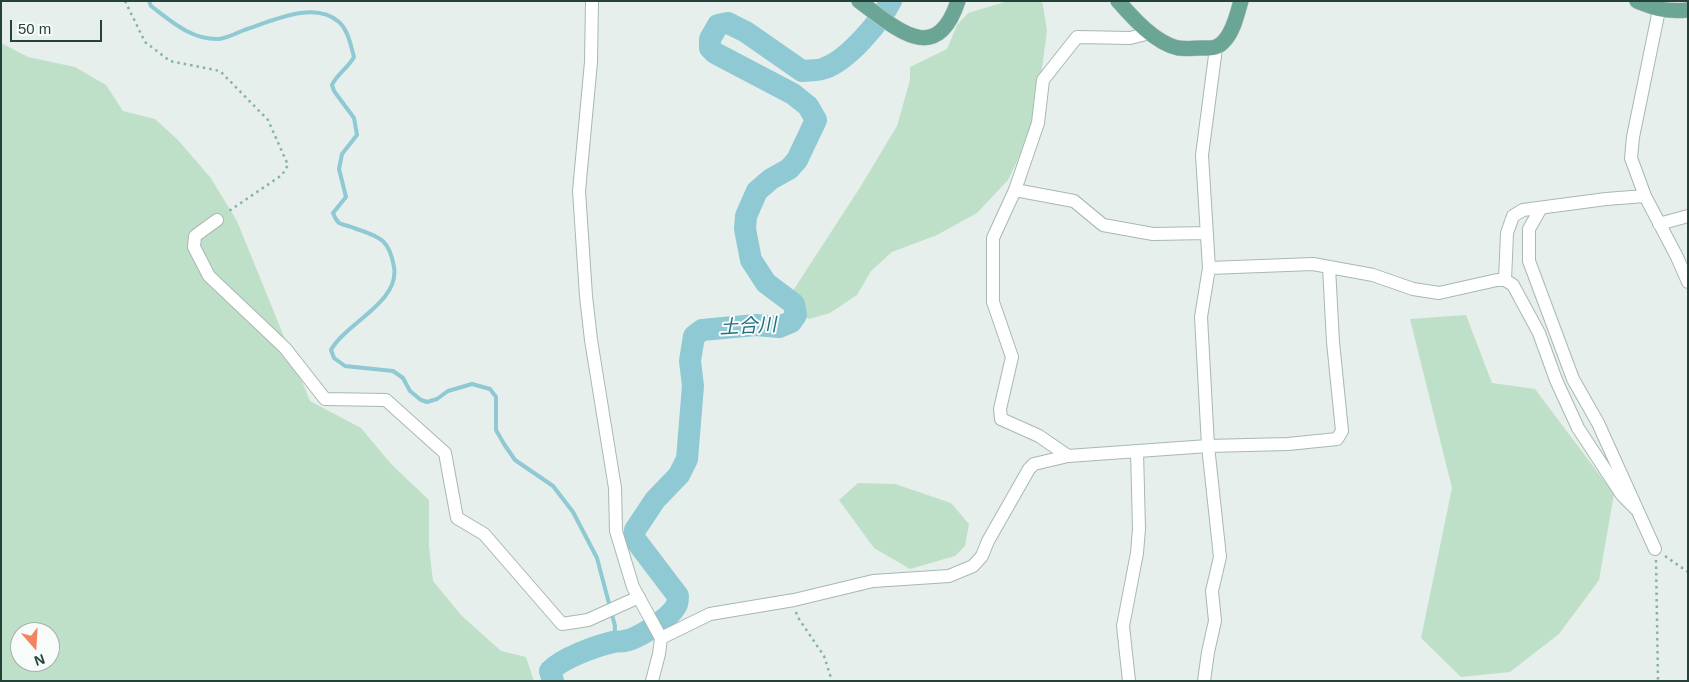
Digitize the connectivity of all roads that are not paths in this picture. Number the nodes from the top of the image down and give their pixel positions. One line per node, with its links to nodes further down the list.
1 (592, 1): 27 (street)
2 (859, 1): 3 (main road)
3 (958, 1)
4 (1118, 1): 9 (main road)
5 (1241, 1): 10 (main road)
6 (1637, 1): 7 (main road)
7 (1658, 10): 8 (main road); 12 (street)
8 (1688, 10)
9 (1150, 33): 10 (main road); 11 (street)
10 (1216, 48): 17 (street)
11 (1015, 190): 17 (street); 24 (street)
12 (1645, 196): 13 (street); 16 (street)
13 (1540, 208): 20 (street); 25 (street)
14 (1688, 216): 16 (street)
15 (217, 220): 27 (street)
16 (1659, 224): 21 (street)
17 (1207, 233): 19 (street)
18 (1329, 267): 19 (street); 20 (street); 22 (street)
19 (1209, 268): 22 (street)
20 (1505, 280): 25 (street)
21 (1688, 282)
22 (1208, 446): 23 (street); 31 (street)
23 (1137, 451): 24 (street); 30 (street)
24 (1068, 456): 28 (street)
25 (1636, 509): 26 (street)
26 (1655, 549)
27 (639, 597): 28 (street)
28 (661, 638): 29 (street)
29 (652, 681)
30 (1128, 681)
31 (1204, 681)

